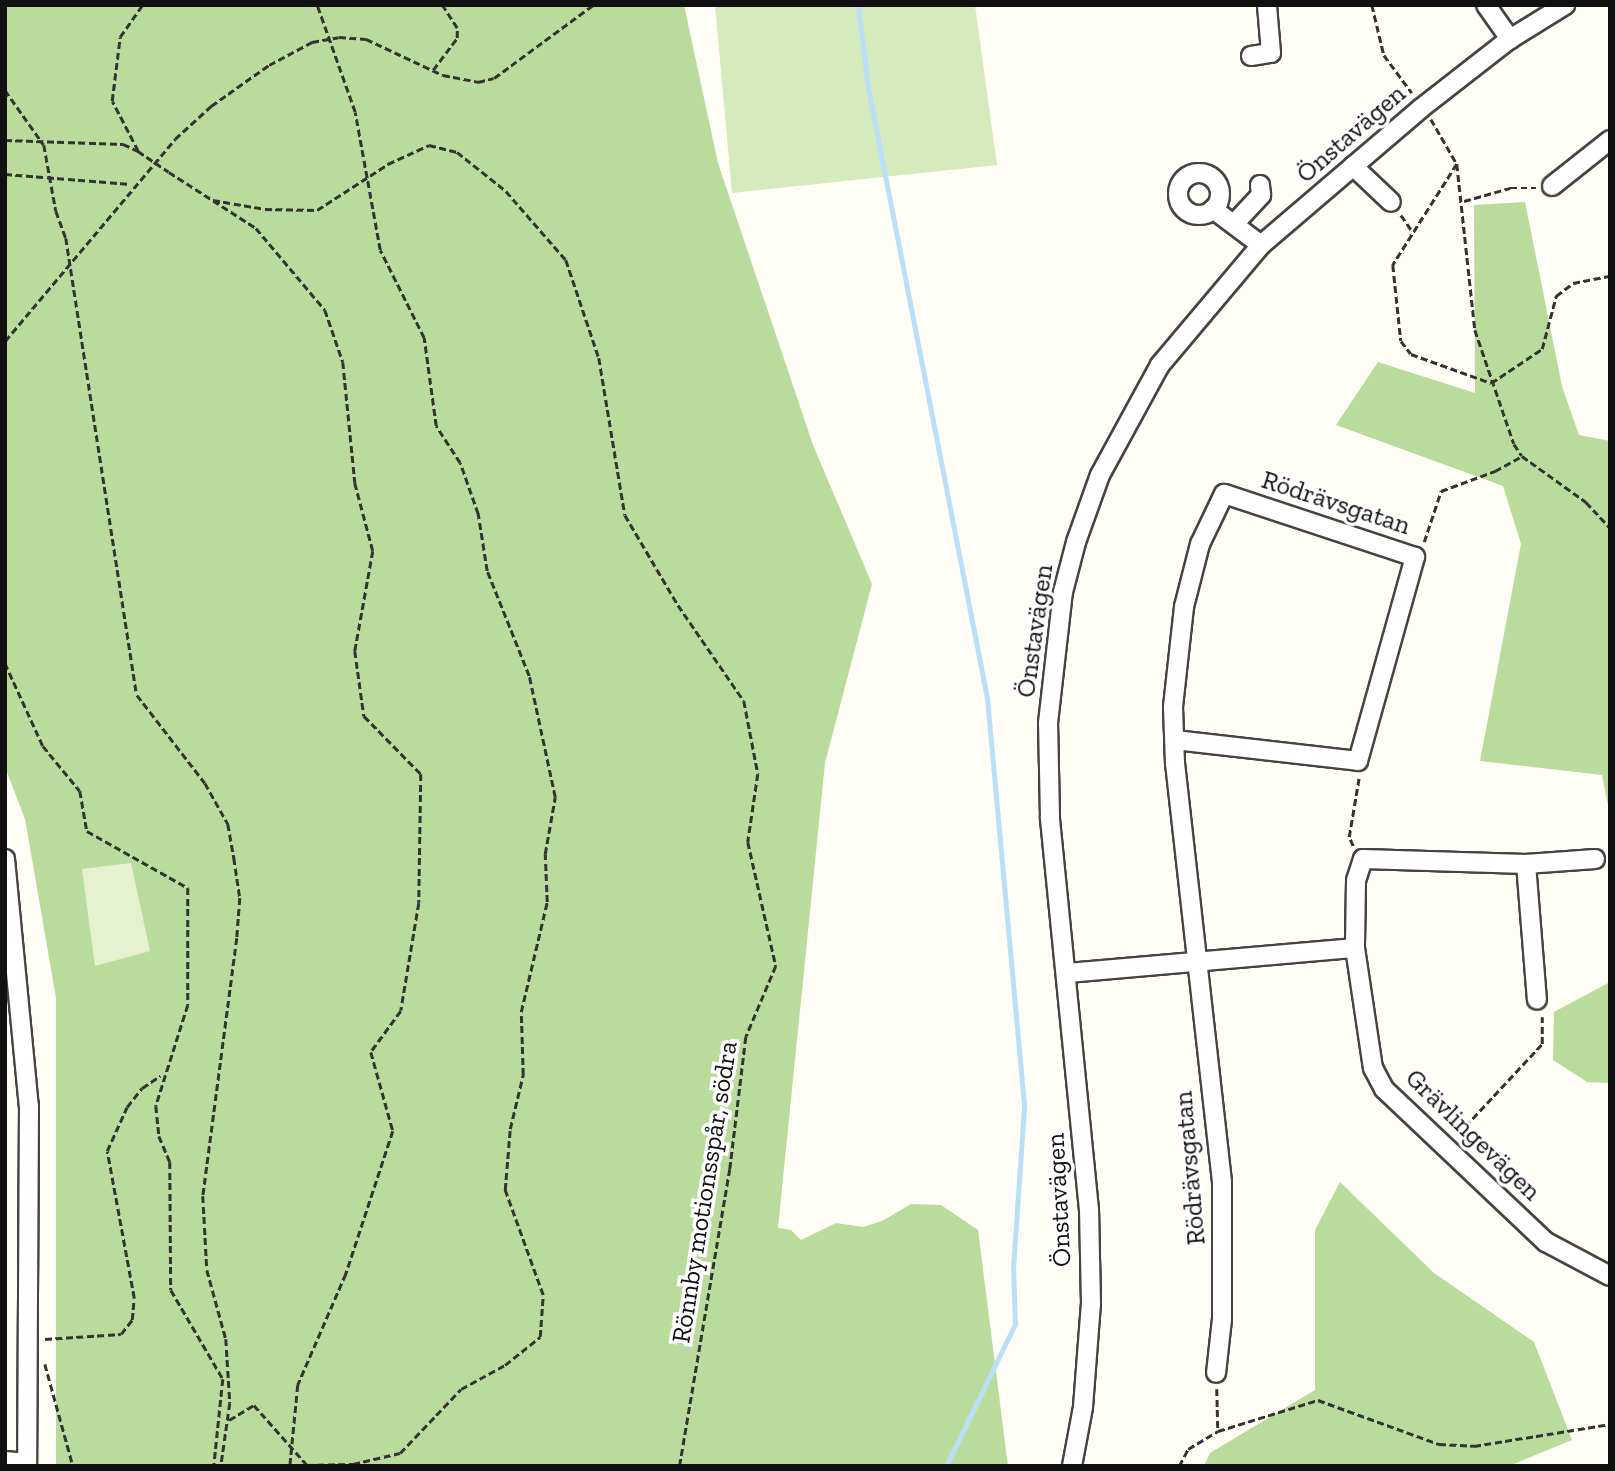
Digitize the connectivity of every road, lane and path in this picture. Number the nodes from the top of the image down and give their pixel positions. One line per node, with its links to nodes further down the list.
1 (142, 5): 19 (path)
2 (317, 5): 9 (path)
3 (442, 5): 12 (path)
4 (1267, 5): 11 (street)
5 (1372, 5): 14 (path)
6 (1486, 5): 10 (street)
7 (1565, 5): 10 (street, Önstavägen)
8 (592, 6): 12 (path)
9 (329, 39): 12 (path); 23 (path); 25 (path)
10 (1510, 40): 21 (street, Önstavägen)
11 (1251, 55)
12 (433, 70)
13 (5, 90): 17 (path)
14 (1414, 95)
15 (1429, 117): 20 (path)
16 (5, 140): 17 (path)
17 (42, 141): 19 (path); 24 (path)
18 (1610, 141): 27 (street)
19 (138, 151): 28 (path, Rönnby motionsspår, södra, bridge)
20 (1457, 164): 29 (path); 33 (path)
21 (1353, 166): 30 (street); 34 (street, Önstavägen)
22 (5, 174): 24 (path)
23 (368, 179): 28 (path, Rönnby motionsspår, södra); 63 (path); 70 (path, Rönnby motionsspår, södra)
24 (52, 180): 25 (path); 35 (path)
25 (133, 184): 35 (path)
26 (1260, 185): 32 (street)
27 (1552, 186): 29 (path)
28 (213, 200): 63 (path, Rönnby motionsspår, södra)
29 (1464, 201): 38 (path)
30 (1391, 202): 33 (path)
31 (1213, 209): 32 (street)
32 (1234, 225): 34 (street)
33 (1413, 232): 38 (path)
34 (1261, 245): 52 (street, Önstavägen)
35 (70, 260): 37 (path); 60 (path)
36 (1610, 276): 38 (path)
37 (5, 341)
38 (1491, 383): 39 (path)
39 (1522, 456): 40 (path); 41 (path)
40 (1610, 528)
41 (1415, 556): 43 (street, Rödrävsgatan); 44 (street, Rödrävsgatan)
42 (5, 663): 54 (path)
43 (1175, 740): 44 (street); 51 (street, Rödrävsgatan)
44 (1358, 761): 46 (path)
45 (5, 859): 50 (street)
46 (1363, 859): 48 (street); 49 (street, Grävlingevägen)
47 (1595, 859): 48 (street)
48 (1526, 864): 53 (street)
49 (1355, 948): 51 (street); 55 (street, Grävlingevägen)
50 (8, 952): 65 (street)
51 (1195, 959): 52 (street); 59 (street, Rödrävsgatan)
52 (1068, 973): 71 (street, Önstavägen)
53 (1538, 1000): 55 (path)
54 (162, 1075): 57 (path); 67 (path)
55 (1448, 1146): 56 (street, Grävlingevägen)
56 (1610, 1276)
57 (43, 1340)
58 (42, 1353): 66 (path)
59 (1216, 1373): 62 (path)
60 (229, 1420): 63 (path); 68 (path)
61 (1610, 1424): 62 (path)
62 (1219, 1431): 72 (path)
63 (291, 1451): 69 (path, Rönnby motionsspår, södra)
64 (5, 1461): 65 (street)
65 (27, 1464)
66 (74, 1466)
67 (214, 1466)
68 (222, 1466)
69 (290, 1466)
70 (680, 1466)
71 (1072, 1466)
72 (1179, 1466)

